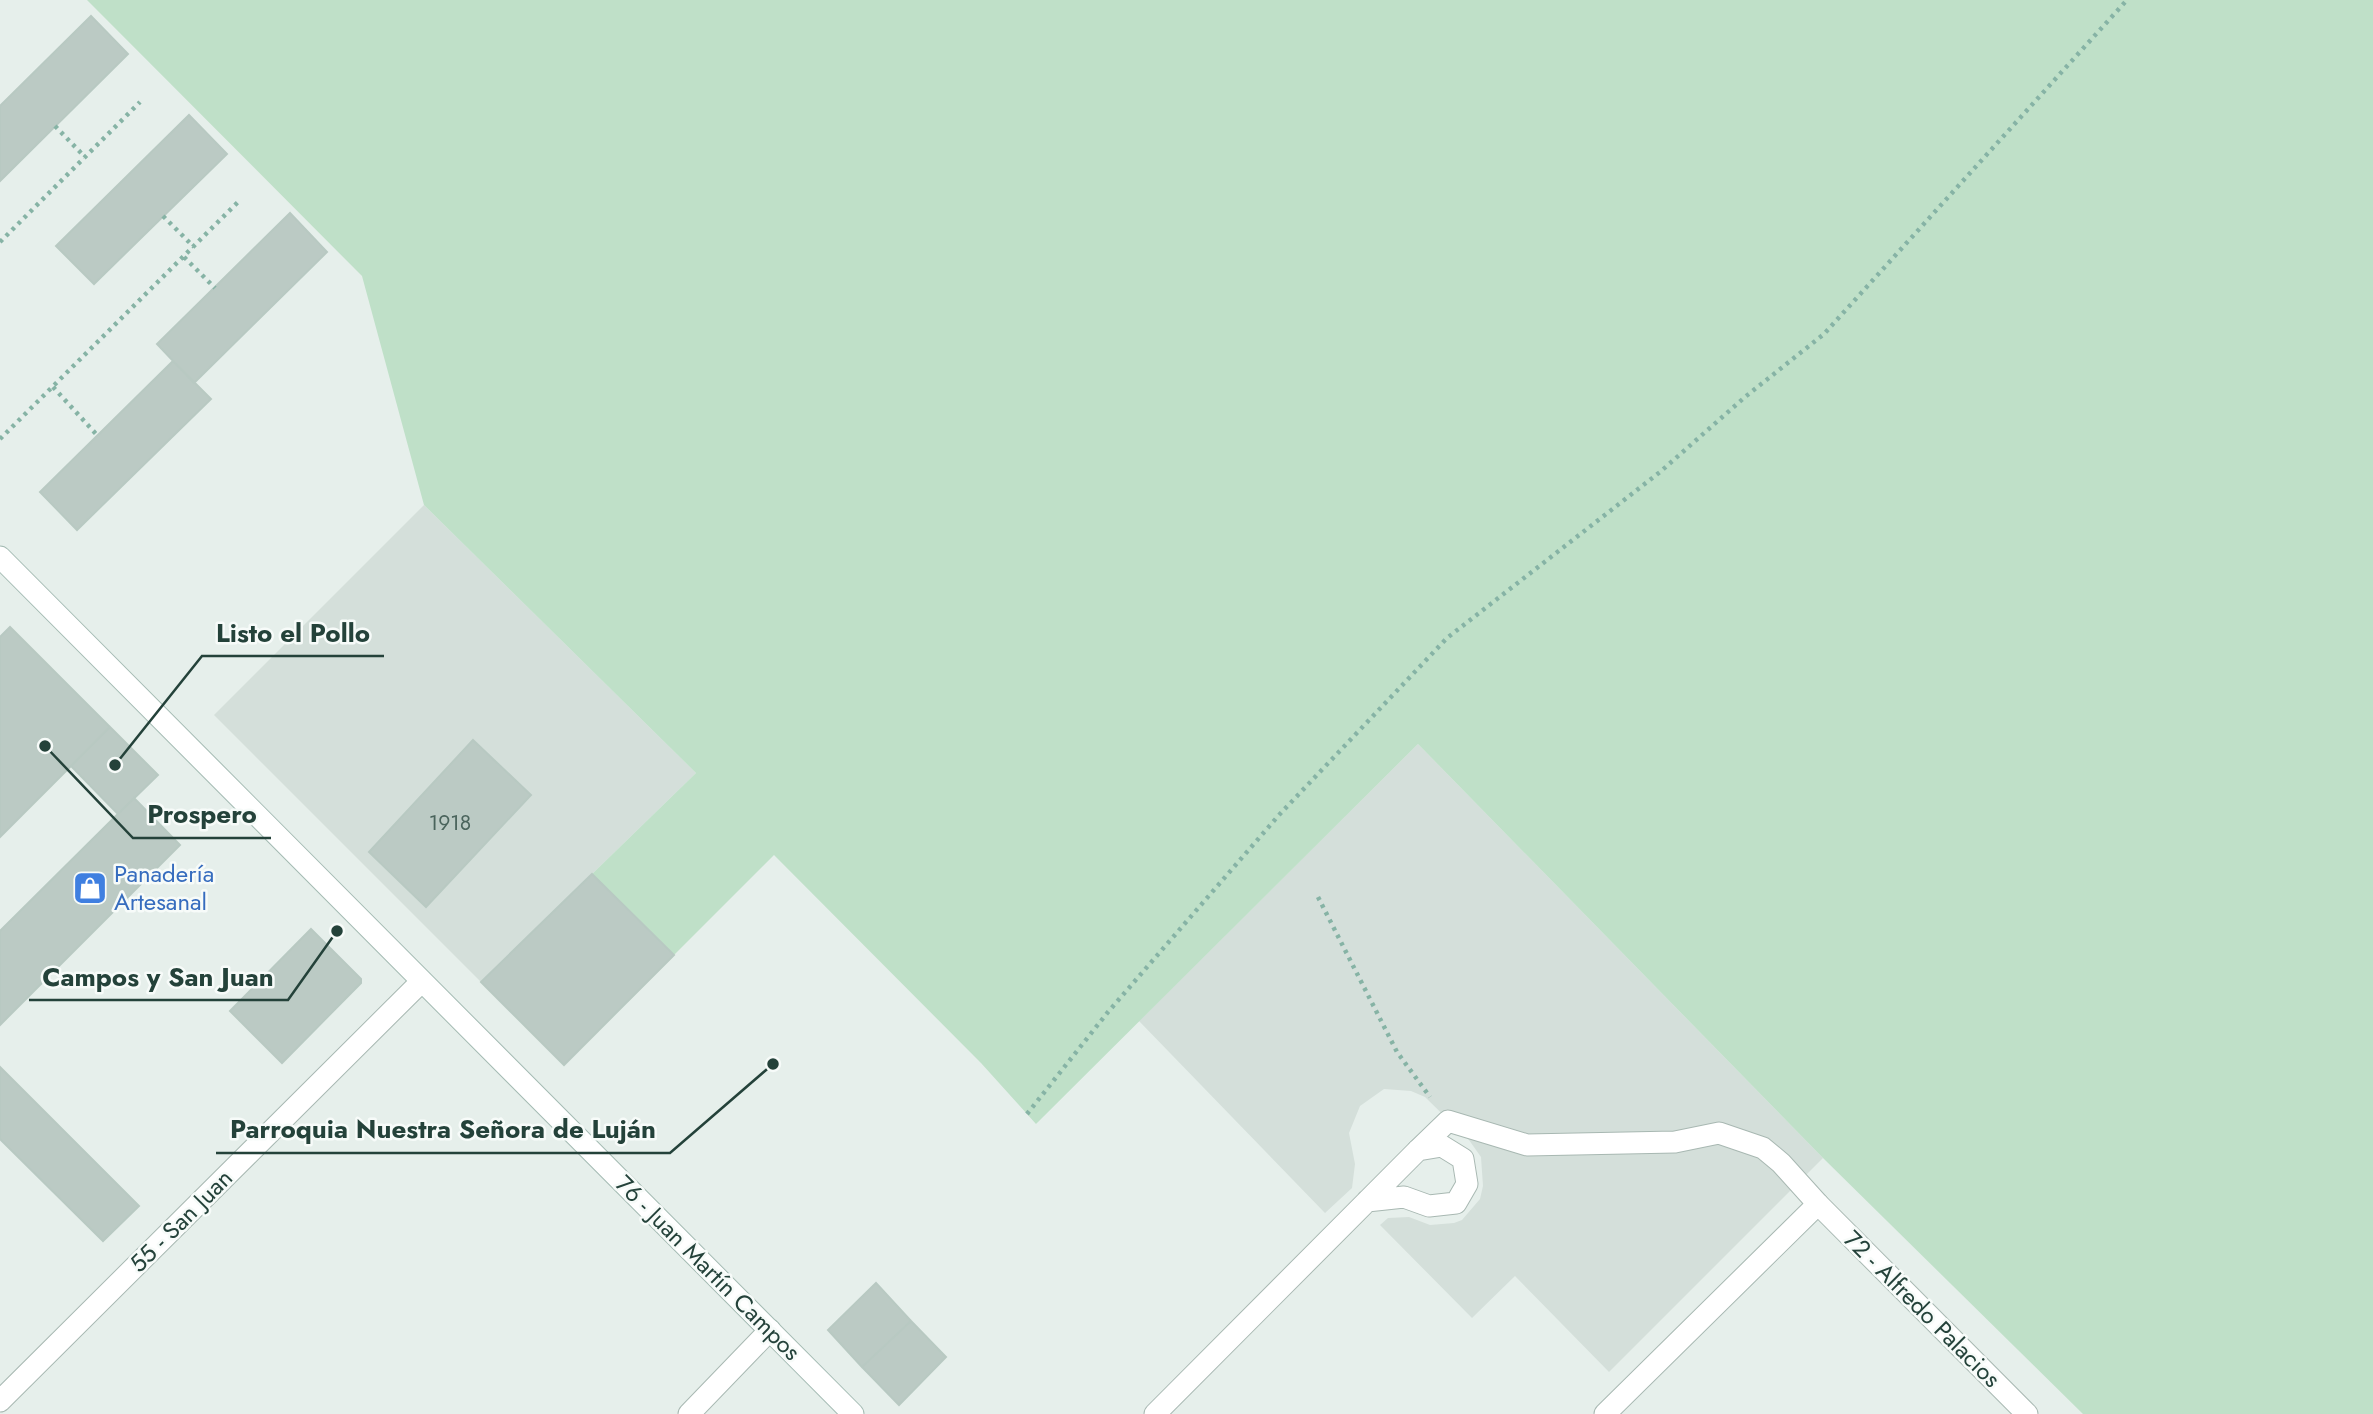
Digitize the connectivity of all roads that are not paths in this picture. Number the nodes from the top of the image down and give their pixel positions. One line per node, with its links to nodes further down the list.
1 (0, 557): 2 (street, 76 - Juan Martín Campos)
2 (421, 982): 6 (street, 76 - Juan Martín Campos); 7 (street, 55 - San Juan)
3 (1418, 1150): 4 (street); 4 (street); 5 (street, 72 - Alfredo Palacios)
4 (1367, 1201): 10 (street)
5 (1818, 1205): 11 (street); 12 (street, 72 - Alfredo Palacios)
6 (770, 1330): 8 (street); 9 (street, 76 - Juan Martín Campos)
7 (0, 1401)
8 (690, 1414)
9 (853, 1414)
10 (1155, 1414)
11 (1605, 1414)
12 (2026, 1414)

